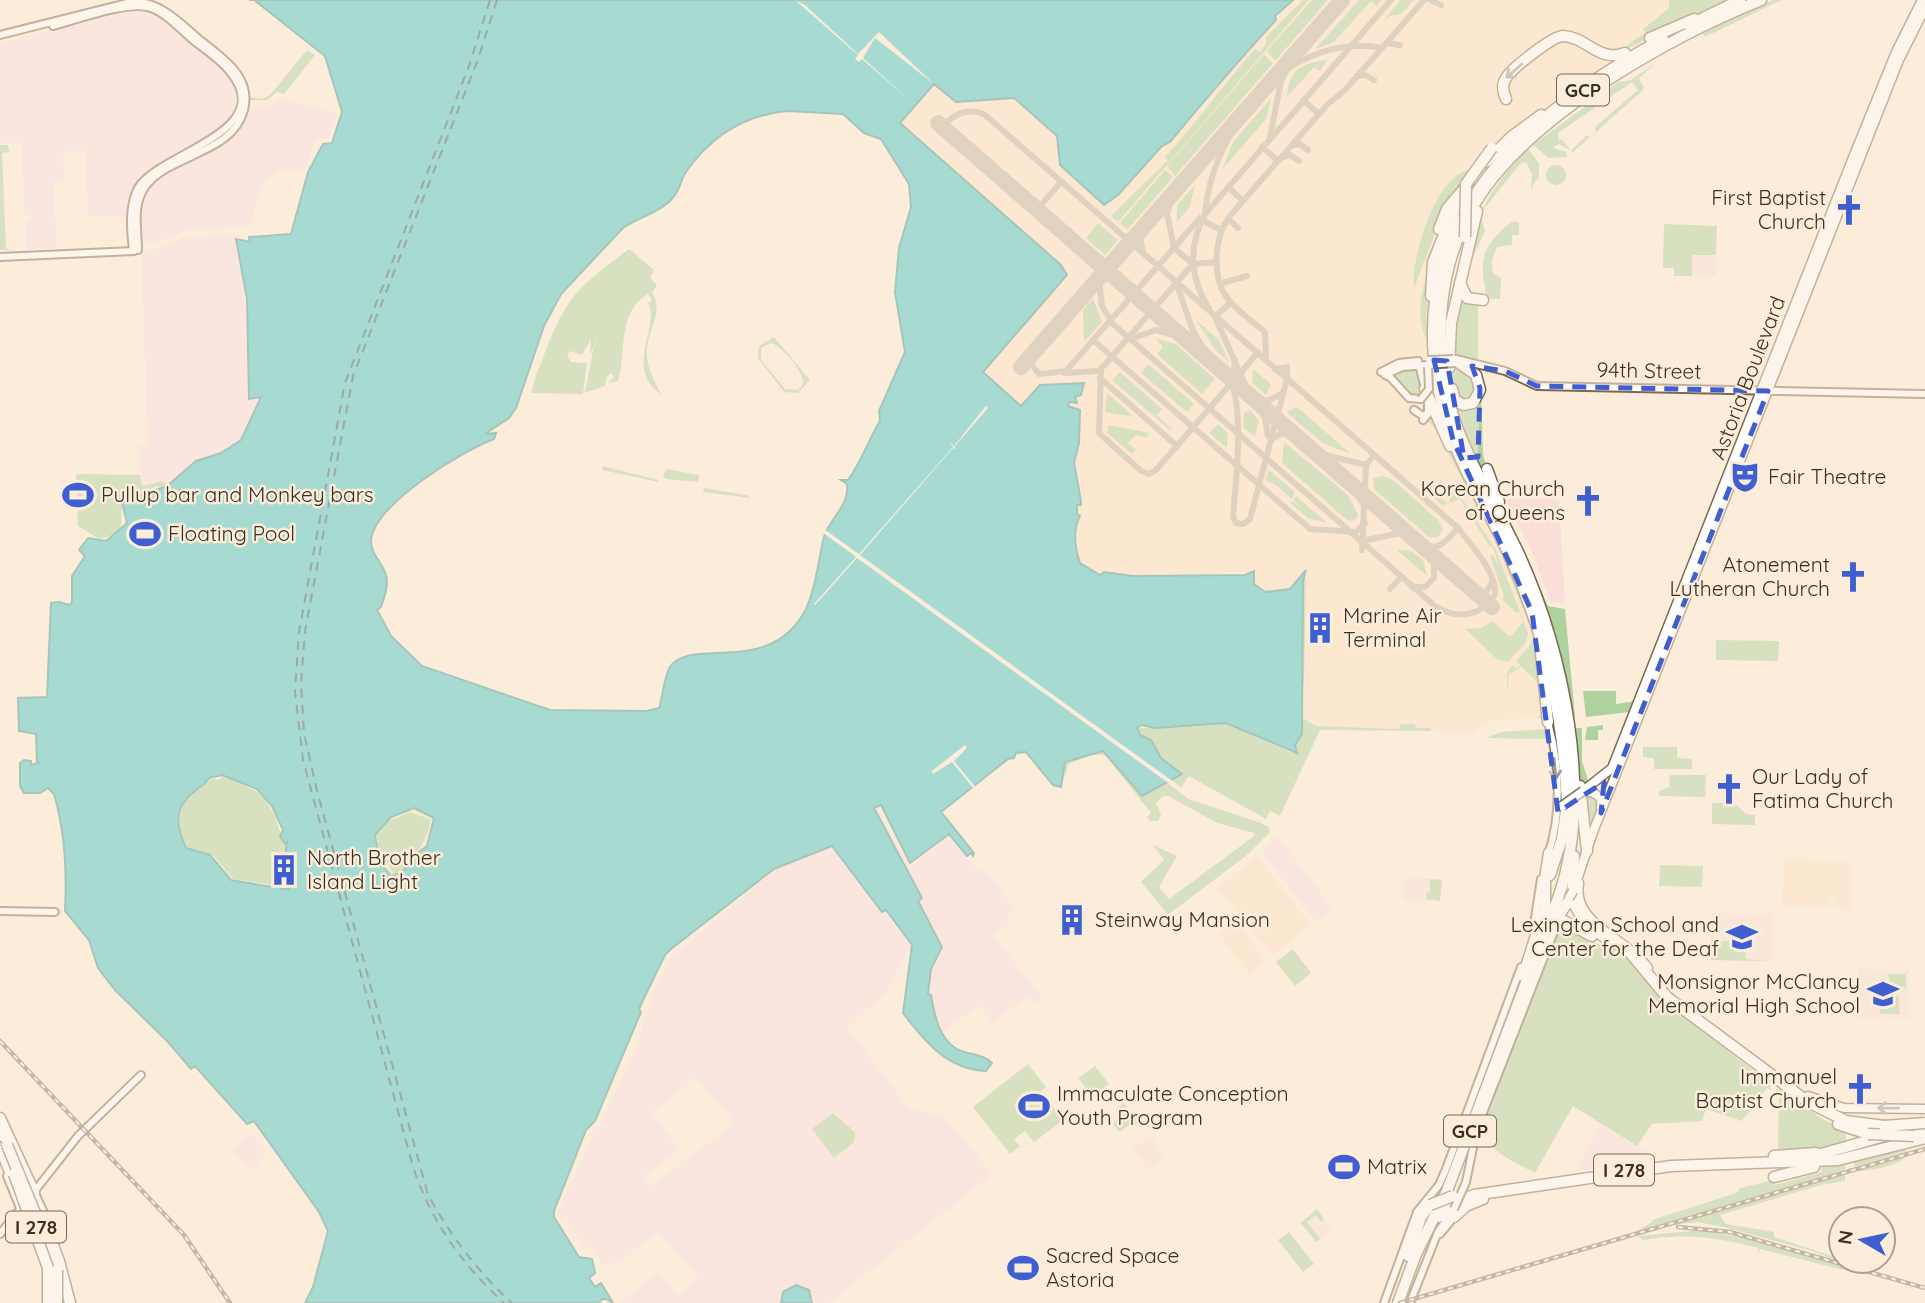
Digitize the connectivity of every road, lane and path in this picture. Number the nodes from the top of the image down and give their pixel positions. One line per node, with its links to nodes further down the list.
1 (1732, 0): 5 (highway)
2 (1740, 0): 5 (highway, GCP)
3 (1761, 0): 9 (highway, GCP)
4 (1923, 4): 36 (main road, Astoria Boulevard)
5 (1716, 11): 12 (highway); 30 (highway, GCP)
6 (41, 24): 7 (main road); 8 (main road); 15 (main road)
7 (18, 35): 8 (main road); 11 (main road)
8 (0, 37)
9 (1675, 40): 14 (highway); 18 (highway, GCP)
10 (1584, 45): 12 (highway); 13 (highway); 17 (highway, one-way to 17)
11 (206, 50): 15 (main road); 21 (main road)
12 (1625, 53): 24 (highway)
13 (1541, 54)
14 (1659, 54)
15 (237, 72): 19 (main road)
16 (1621, 79): 18 (highway)
17 (1506, 99)
18 (1580, 101): 22 (highway, GCP)
19 (208, 147): 21 (main road); 25 (main road)
20 (1492, 148): 33 (highway, bridge)
21 (176, 159): 25 (main road)
22 (1508, 162): 27 (highway); 33 (highway, GCP)
23 (1458, 200): 30 (highway)
24 (1438, 229)
25 (134, 250): 26 (main road)
26 (0, 255)
27 (1463, 267): 28 (highway); 29 (highway)
28 (1481, 296)
29 (1456, 362): 30 (main road, 94th Street, bridge); 36 (main road, 94th Street)
30 (1426, 365): 31 (main road, 94th Street); 32 (main road, 94th Street); 34 (main road); 34 (main road, bridge); 38 (highway, bridge); 43 (highway, GCP)
31 (1399, 368): 32 (main road, 94th Street); 34 (main road); 35 (main road)
32 (1383, 373): 35 (main road)
33 (1446, 386): 44 (highway, GCP)
34 (1423, 389): 35 (main road); 38 (main road); 41 (highway)
35 (1402, 390)
36 (1765, 391): 37 (main road, 94th Street); 48 (main road, Astoria Boulevard)
37 (1925, 394)
38 (1432, 408): 39 (main road); 40 (main road); 41 (highway)
39 (1414, 410)
40 (1423, 420)
41 (1453, 451): 43 (highway)
42 (1487, 470): 44 (highway)
43 (1474, 485): 45 (highway, GCP)
44 (1525, 569): 47 (highway, GCP)
45 (1532, 612): 46 (highway); 50 (highway, GCP)
46 (1548, 722): 50 (main road, one-way to 50)
47 (1567, 722): 49 (highway, GCP); 53 (highway)
48 (1614, 771): 49 (main road); 51 (main road, Astoria Boulevard)
49 (1579, 792): 50 (main road, bridge); 51 (main road); 59 (highway); 60 (highway, GCP)
50 (1562, 807): 52 (main road); 52 (highway); 60 (highway, GCP)
51 (1601, 813): 53 (main road, Astoria Boulevard)
52 (1557, 824): 54 (main road)
53 (1587, 850): 55 (main road, Astoria Boulevard)
54 (1549, 853): 60 (highway); 81 (main road)
55 (1572, 895): 58 (main road); 59 (highway); 60 (highway); 62 (main road)
56 (0, 911): 57 (main road)
57 (55, 912)
58 (1560, 922): 61 (highway); 79 (main road, bridge)
59 (1620, 944): 62 (highway)
60 (1522, 988): 83 (highway, GCP)
61 (1692, 1020): 62 (highway); 64 (highway)
62 (1769, 1073): 64 (highway); 65 (main road, one-way to 62)
63 (141, 1075): 77 (main road)
64 (1781, 1086): 67 (highway)
65 (1925, 1109)
66 (0, 1117): 77 (highway); 77 (main road)
67 (1850, 1126): 69 (highway, bridge); 70 (highway)
68 (0, 1127): 71 (highway, I 278)
69 (1916, 1135): 70 (highway, bridge); 72 (highway, I 278)
70 (1871, 1137): 72 (highway, I 278)
71 (2, 1141): 77 (main road); 84 (highway, I 278, bridge); 84 (highway, bridge); 85 (highway, I 278, bridge)
72 (1848, 1155): 74 (highway, I 278); 76 (highway)
73 (0, 1157): 77 (main road)
74 (1773, 1160): 75 (highway, I 278); 78 (highway, I 278, bridge)
75 (1594, 1177): 79 (highway); 83 (highway, I 278)
76 (1774, 1177)
77 (26, 1200): 80 (main road); 82 (main road); 84 (main road); 84 (main road)
78 (1430, 1204): 81 (highway); 83 (highway)
79 (1454, 1213): 88 (main road)
80 (0, 1234)
81 (1408, 1238): 86 (main road)
82 (61, 1254): 85 (highway)
83 (1407, 1268): 87 (highway, GCP)
84 (54, 1303)
85 (73, 1303)
86 (1384, 1303)
87 (1396, 1303)
88 (1410, 1303)

